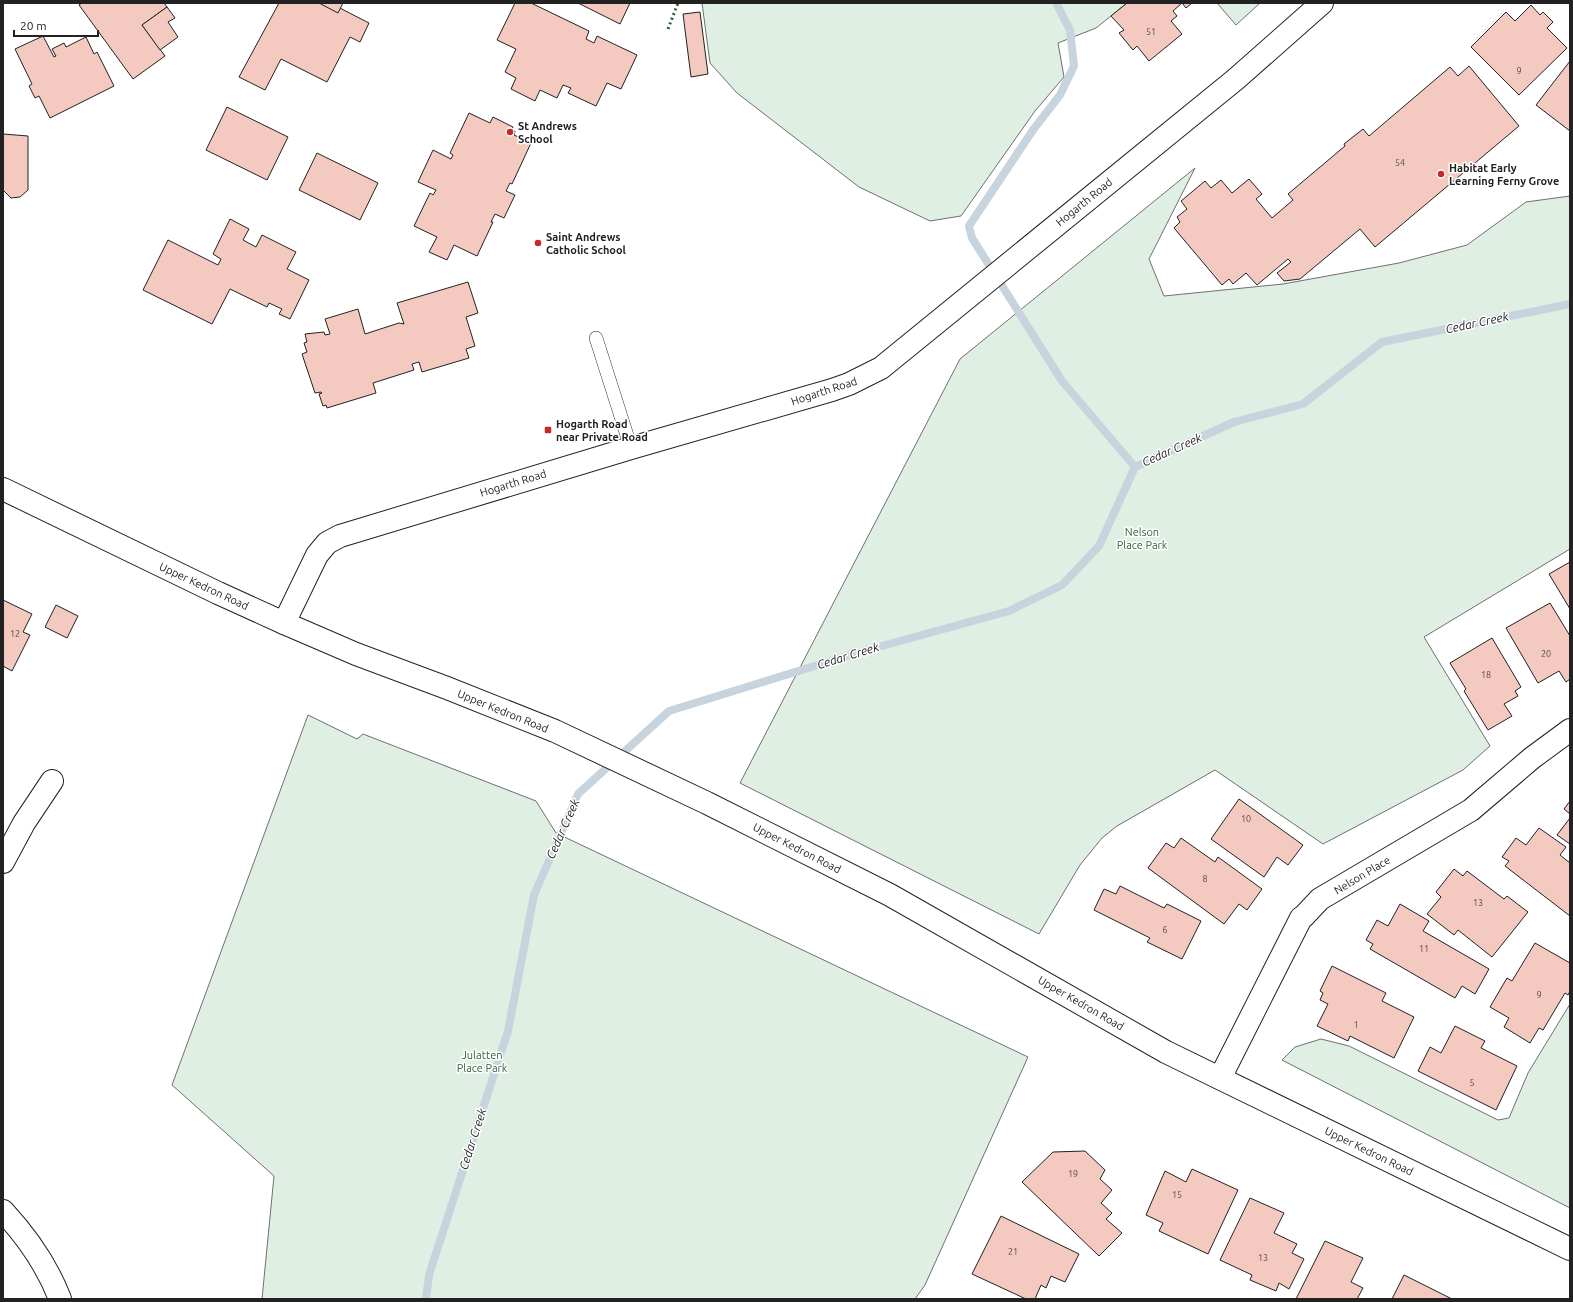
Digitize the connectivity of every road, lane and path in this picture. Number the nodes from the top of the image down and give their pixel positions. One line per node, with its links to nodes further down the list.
1 (1322, 3): 3 (street, Hogarth Road)
2 (596, 338): 3 (lane)
3 (631, 448): 5 (street, Hogarth Road)
4 (3, 489): 5 (street, Upper Kedron Road)
5 (284, 623): 9 (street, Upper Kedron Road)
6 (1570, 730): 9 (street, Nelson Place)
7 (52, 781): 8 (street)
8 (3, 862)
9 (1220, 1078): 11 (street, Upper Kedron Road)
10 (3, 1211): 12 (street)
11 (1570, 1249)
12 (60, 1299)

